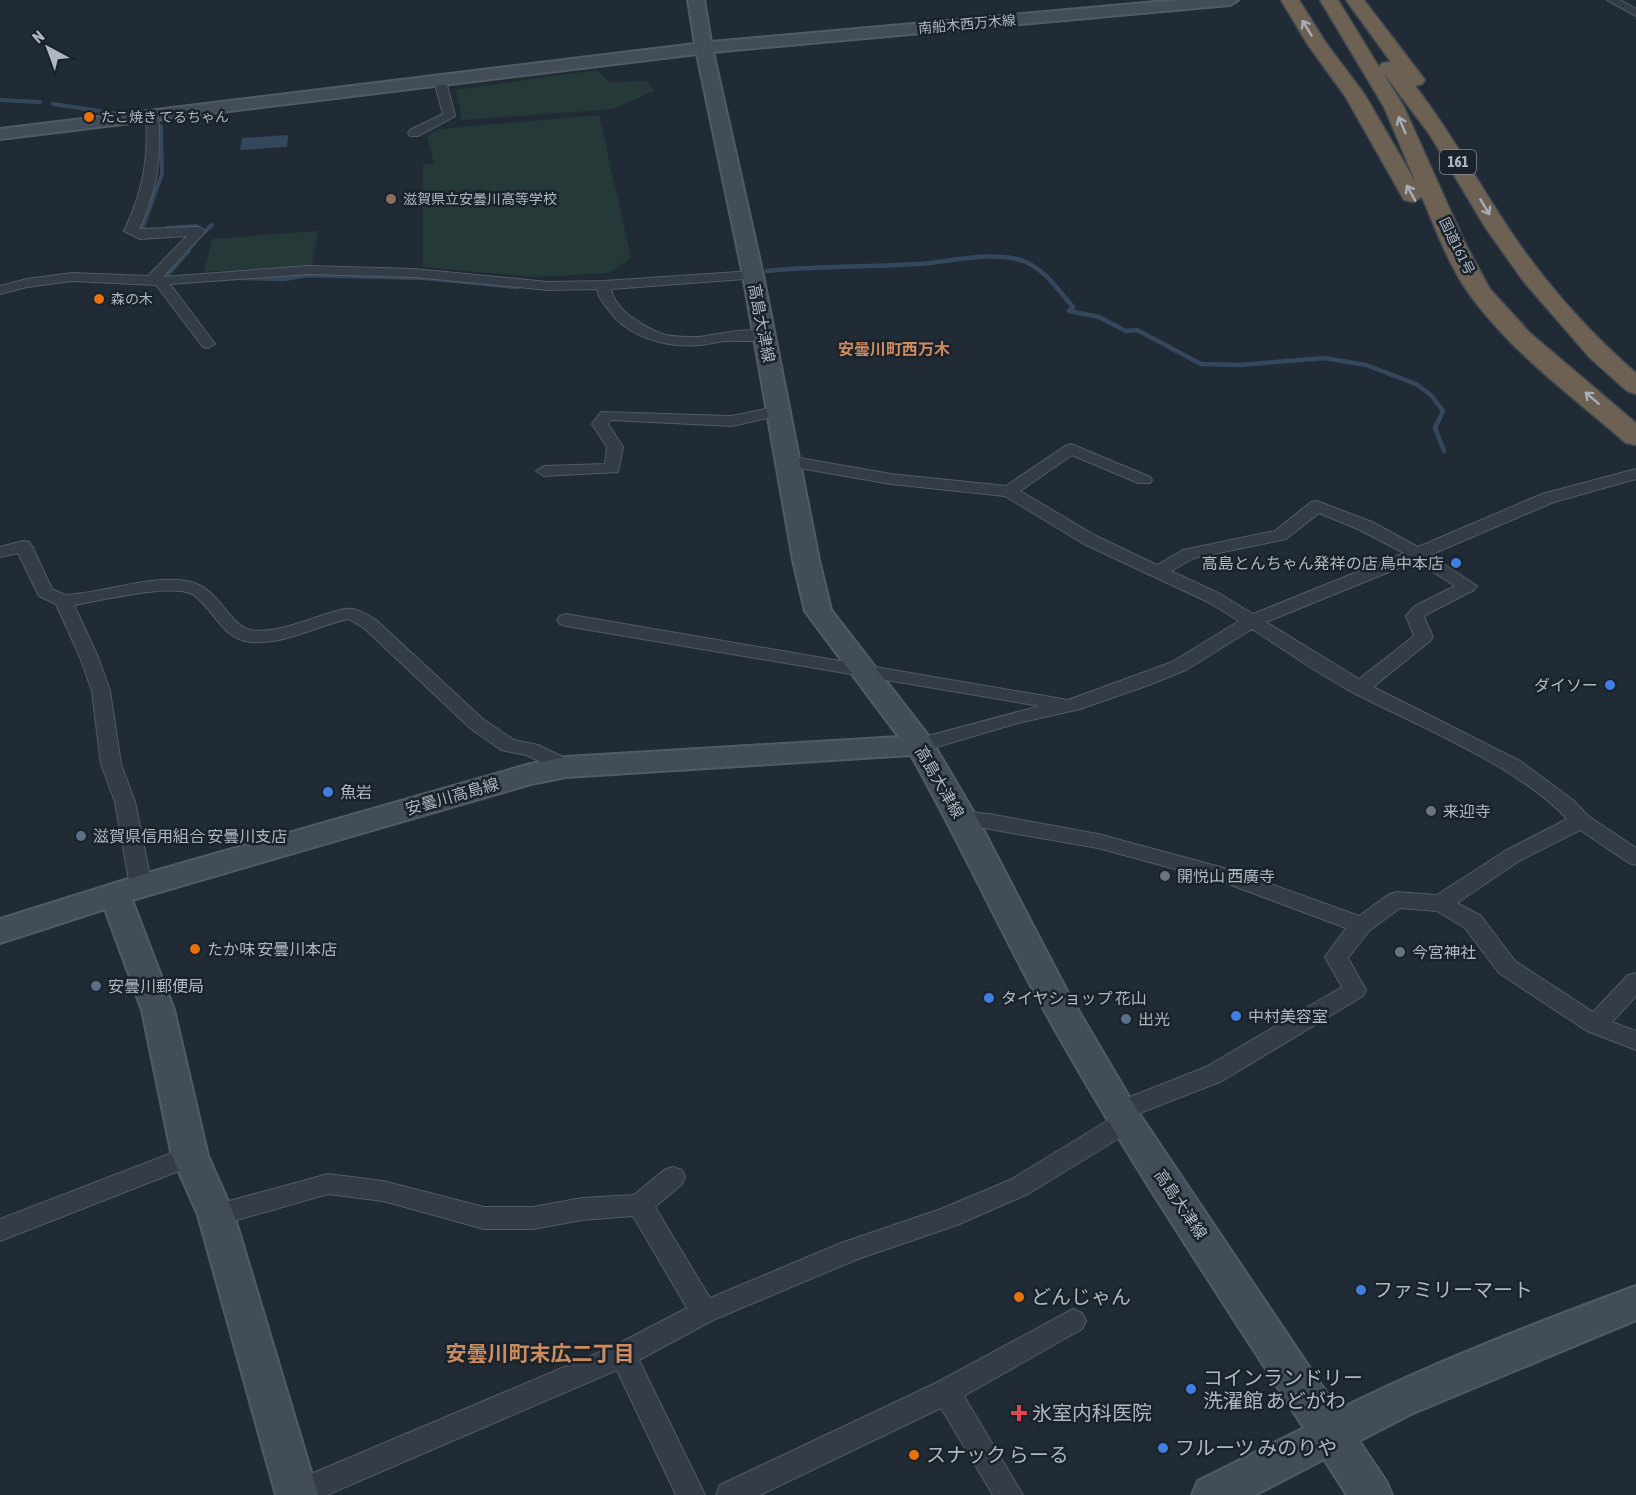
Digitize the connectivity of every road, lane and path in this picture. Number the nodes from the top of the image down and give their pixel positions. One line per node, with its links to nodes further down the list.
1 (696, 0): 8 (main road, 高島大津線)
2 (1230, 0): 8 (main road, 南船木西万木線)
3 (1290, 0): 17 (highway, one-way to 3)
4 (1355, 0): 18 (highway)
5 (1612, 0): 7 (street)
6 (1332, 6): 17 (highway, 国道161号 / 161, one-way to 6); 18 (highway, 国道161号 / 161, one-way to 18)
7 (1636, 13)
8 (704, 48): 9 (main road, 南船木西万木線); 13 (main road, 高島大津線)
9 (440, 81): 10 (main road, 南船木西万木線); 12 (street)
10 (152, 116): 11 (main road, 南船木西万木線); 14 (street)
11 (0, 134)
12 (414, 134)
13 (753, 275): 15 (street); 19 (main road, 高島大津線)
14 (156, 280): 15 (street); 16 (street); 20 (street)
15 (604, 285): 19 (street)
16 (0, 290)
17 (1480, 292): 23 (highway, 国道161号 / 161, one-way to 17)
18 (1568, 321): 21 (highway, 国道161号 / 161)
19 (764, 335): 22 (main road, 高島大津線)
20 (208, 344)
21 (1636, 386)
22 (778, 411): 24 (main road, 高島大津線); 25 (street)
23 (1636, 436)
24 (788, 461): 28 (street); 35 (main road, 高島大津線)
25 (544, 471)
26 (1636, 474): 30 (street)
27 (1144, 480): 28 (street)
28 (1009, 491): 31 (street)
29 (0, 552): 32 (street)
30 (1415, 555): 31 (street); 34 (street); 36 (street)
31 (1159, 571): 34 (street)
32 (63, 600): 39 (street); 43 (street)
33 (566, 620): 35 (street)
34 (1252, 621): 36 (street); 37 (street)
35 (865, 671): 37 (street); 38 (main road, 高島大津線)
36 (1360, 688): 41 (street)
37 (1073, 705): 38 (street)
38 (920, 745): 39 (main road, 安曇川高島線); 40 (main road, 高島大津線)
39 (566, 767): 43 (main road, 安曇川高島線)
40 (962, 818): 45 (street); 50 (main road, 高島大津線)
41 (1581, 821): 42 (street); 44 (street)
42 (1636, 858)
43 (128, 890): 46 (main road, 安曇川高島線); 51 (main road)
44 (1441, 903): 45 (street); 48 (street)
45 (1360, 925): 50 (street)
46 (0, 931)
47 (1636, 981): 48 (street)
48 (1595, 1025): 49 (street)
49 (1636, 1041)
50 (1123, 1117): 57 (street); 61 (main road, 高島大津線)
51 (190, 1156): 54 (main road); 55 (street)
52 (673, 1177): 53 (street)
53 (640, 1205): 54 (street); 57 (street)
54 (216, 1215): 62 (main road)
55 (0, 1230)
56 (1636, 1303): 61 (main road)
57 (704, 1312): 59 (street)
58 (1073, 1321): 60 (street)
59 (623, 1354): 62 (street); 63 (street)
60 (946, 1392): 64 (street); 65 (street)
61 (1332, 1433): 66 (main road); 67 (main road, 高島大津線)
62 (296, 1495)
63 (691, 1495)
64 (730, 1495)
65 (1009, 1495)
66 (1213, 1495)
67 (1371, 1495)

